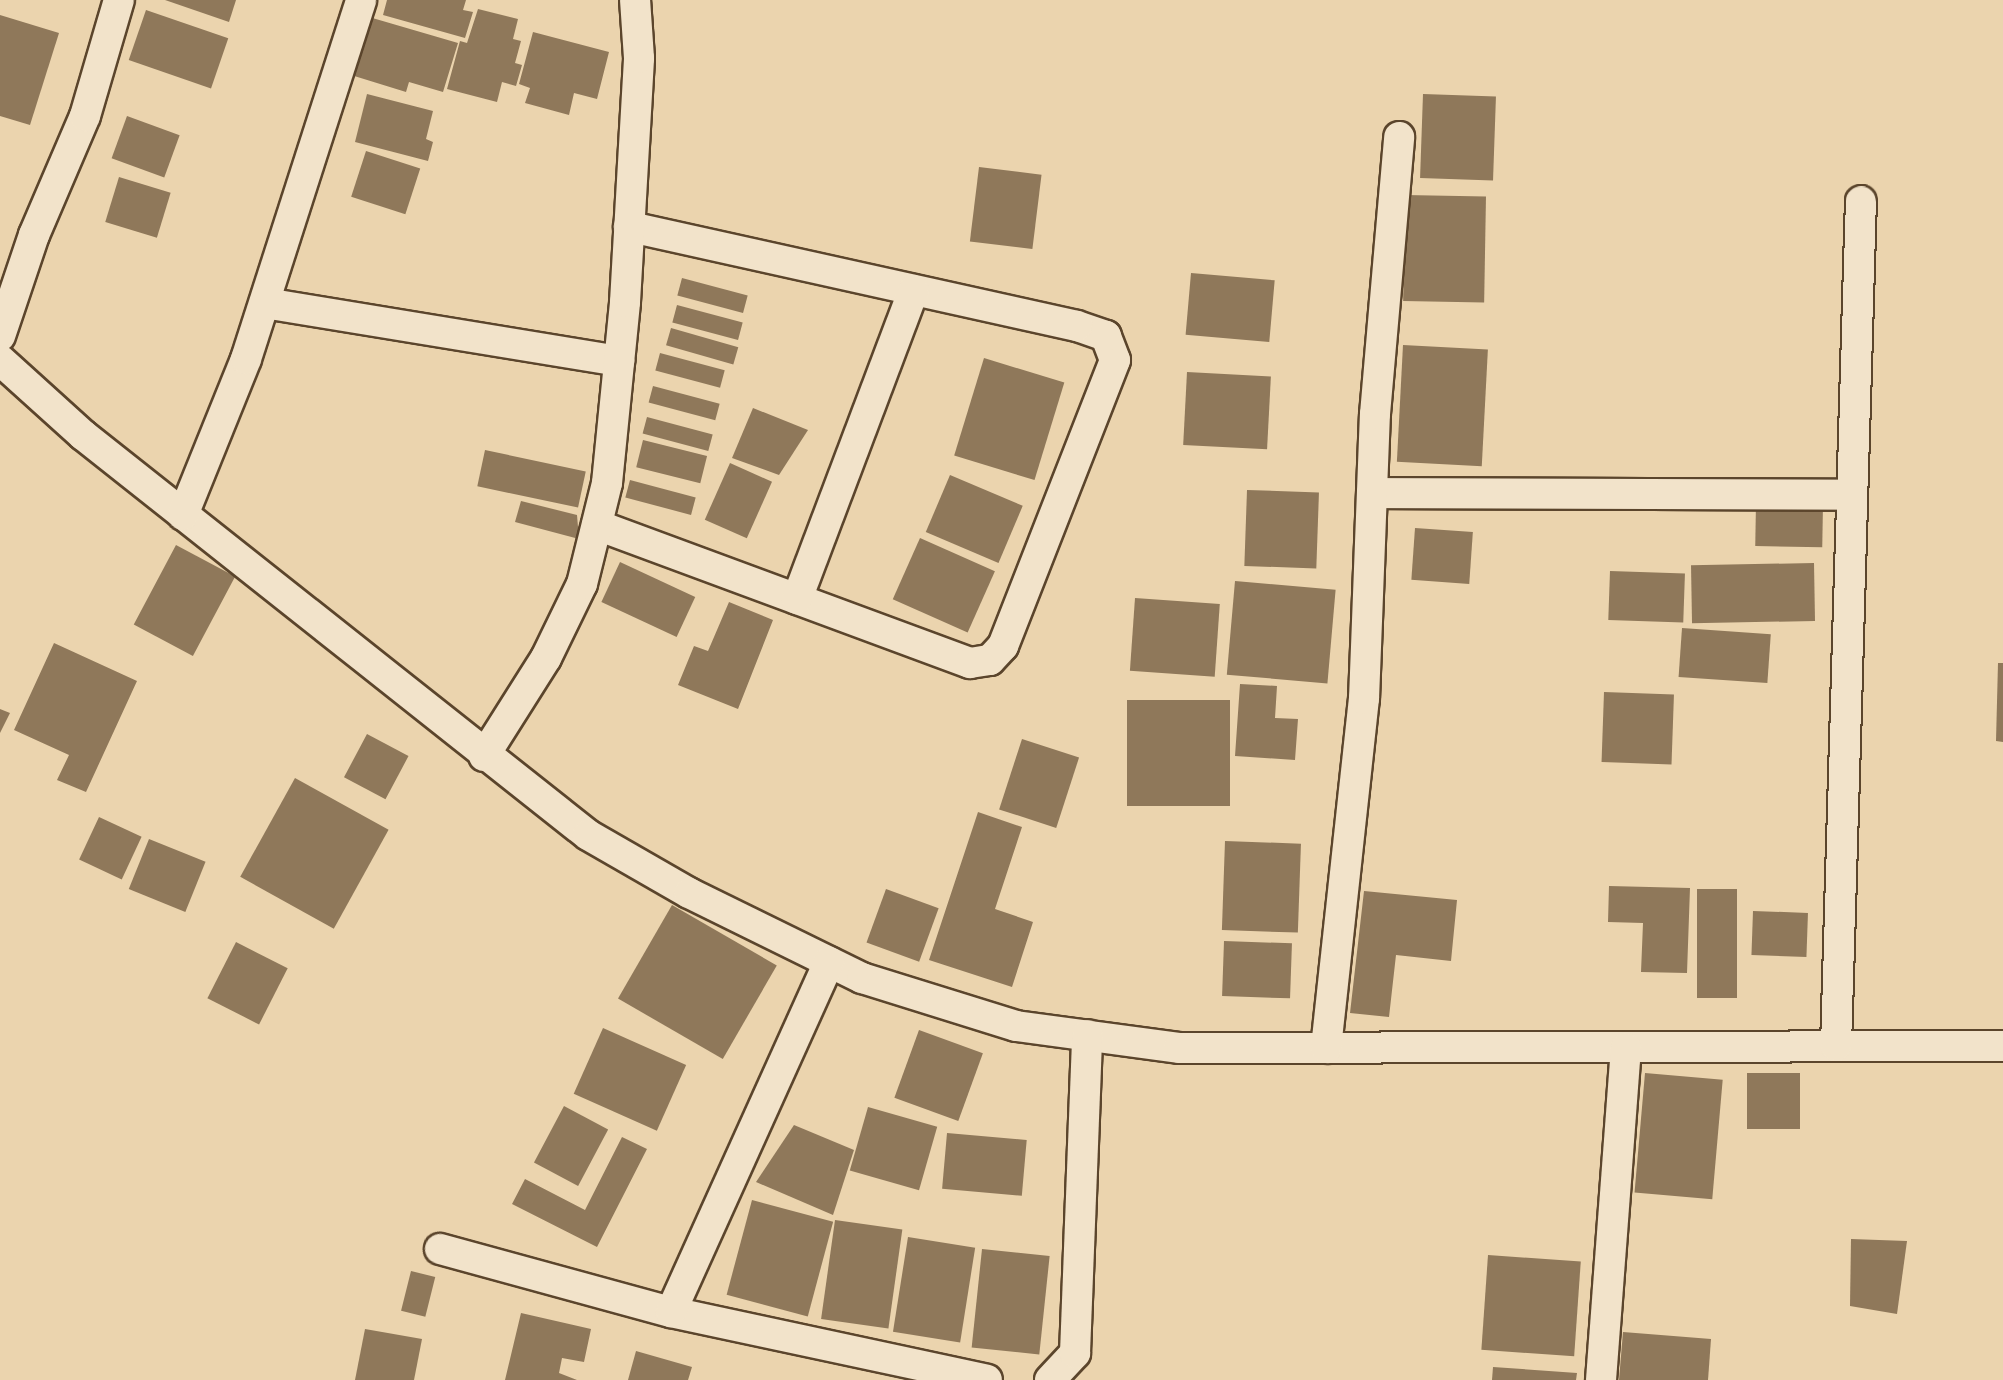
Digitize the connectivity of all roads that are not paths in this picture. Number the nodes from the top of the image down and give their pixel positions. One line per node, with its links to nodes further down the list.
1 (119, 0): 9 (street)
2 (361, 0): 8 (street)
3 (635, 0): 6 (street)
4 (1399, 137): 12 (street)
5 (1861, 201): 13 (street)
6 (629, 227): 7 (street); 11 (street)
7 (914, 290): 16 (street); 16 (street)
8 (265, 303): 11 (street); 14 (street)
9 (0, 336)
10 (0, 360): 14 (street)
11 (619, 361): 15 (street)
12 (1372, 493): 13 (street); 22 (street)
13 (1852, 495): 20 (street)
14 (183, 515): 17 (street)
15 (597, 525): 16 (street); 17 (street)
16 (797, 599)
17 (484, 756): 18 (street)
18 (829, 962): 19 (street); 25 (street)
19 (1087, 1035): 22 (street); 27 (street)
20 (1836, 1046): 21 (street); 23 (street)
21 (2003, 1046)
22 (1326, 1048): 23 (street)
23 (1626, 1048): 28 (street)
24 (440, 1249): 25 (street)
25 (671, 1312): 26 (street)
26 (987, 1380)
27 (1050, 1380)
28 (1601, 1380)

